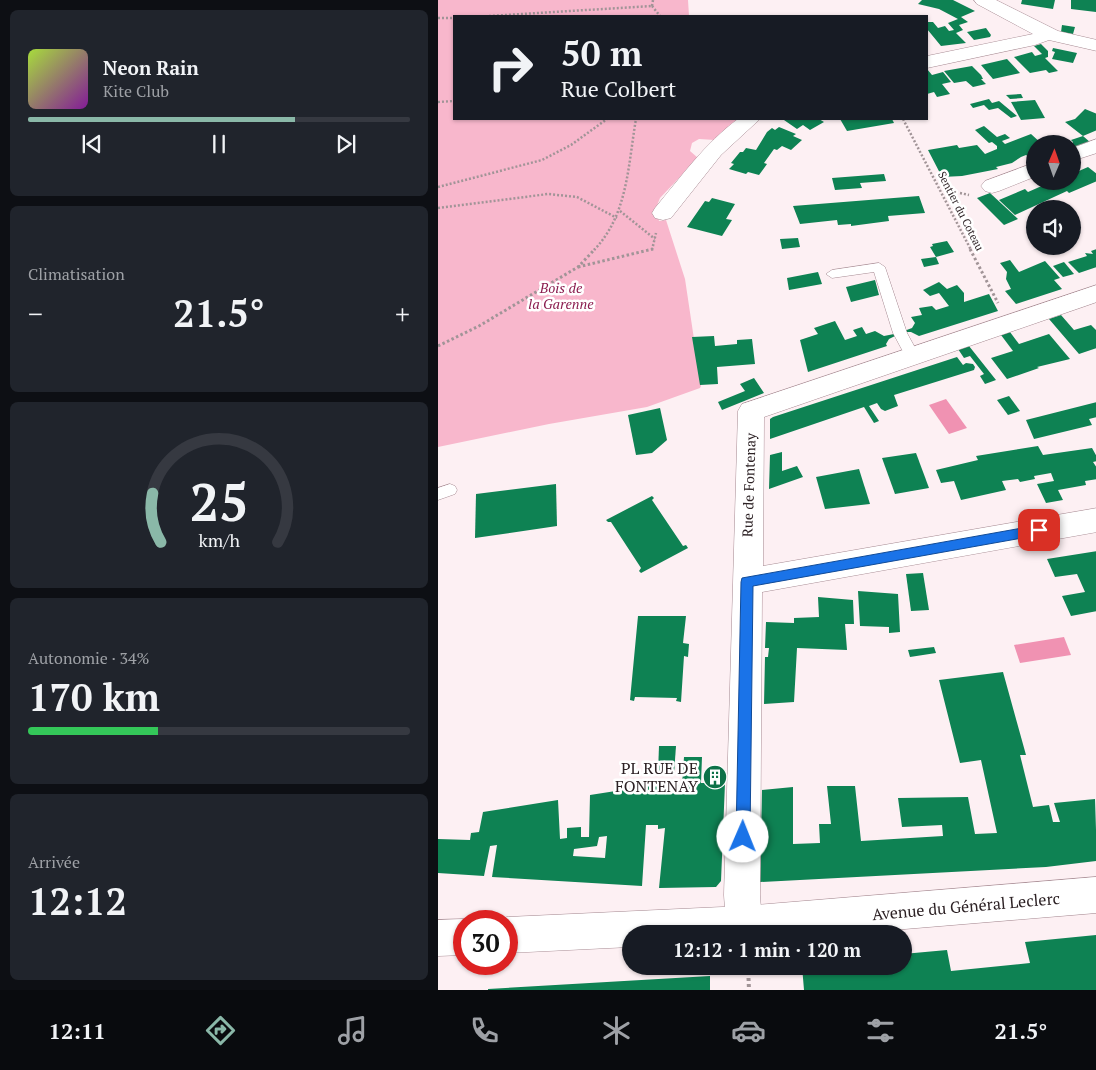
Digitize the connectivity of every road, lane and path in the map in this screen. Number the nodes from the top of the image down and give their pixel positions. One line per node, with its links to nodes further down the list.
1 (653, 0): 3 (path)
2 (983, 0): 8 (street)
3 (652, 6): 4 (path); 5 (path)
4 (505, 15)
5 (659, 15)
6 (438, 18): 7 (path)
7 (453, 18)
8 (1046, 34): 9 (street); 10 (street)
9 (1096, 46)
10 (928, 62)
11 (453, 101): 12 (path)
12 (438, 102)
13 (606, 120): 21 (path)
14 (636, 120): 23 (path)
15 (749, 120): 24 (street)
16 (905, 120): 29 (path, Sentier du Coteau)
17 (1096, 145): 18 (street)
18 (1081, 151)
19 (1026, 172): 20 (street)
20 (992, 186)
21 (438, 187)
22 (438, 208): 25 (path)
23 (620, 211): 25 (path); 26 (path)
24 (663, 213)
25 (617, 218): 26 (path)
26 (578, 267): 30 (path)
27 (832, 274): 31 (lane)
28 (1096, 293): 31 (street, Rue de Fontenay)
29 (1002, 311)
30 (438, 346)
31 (912, 355): 33 (street, Rue de Fontenay)
32 (1096, 520): 33 (street)
33 (747, 582): 35 (street, Rue de Fontenay)
34 (1096, 895): 35 (street, Avenue du Général Leclerc)
35 (744, 924): 36 (street, Avenue du Général Leclerc)
36 (518, 934)
37 (453, 937): 38 (street)
38 (438, 938)
39 (749, 975): 40 (path)
40 (750, 990)

